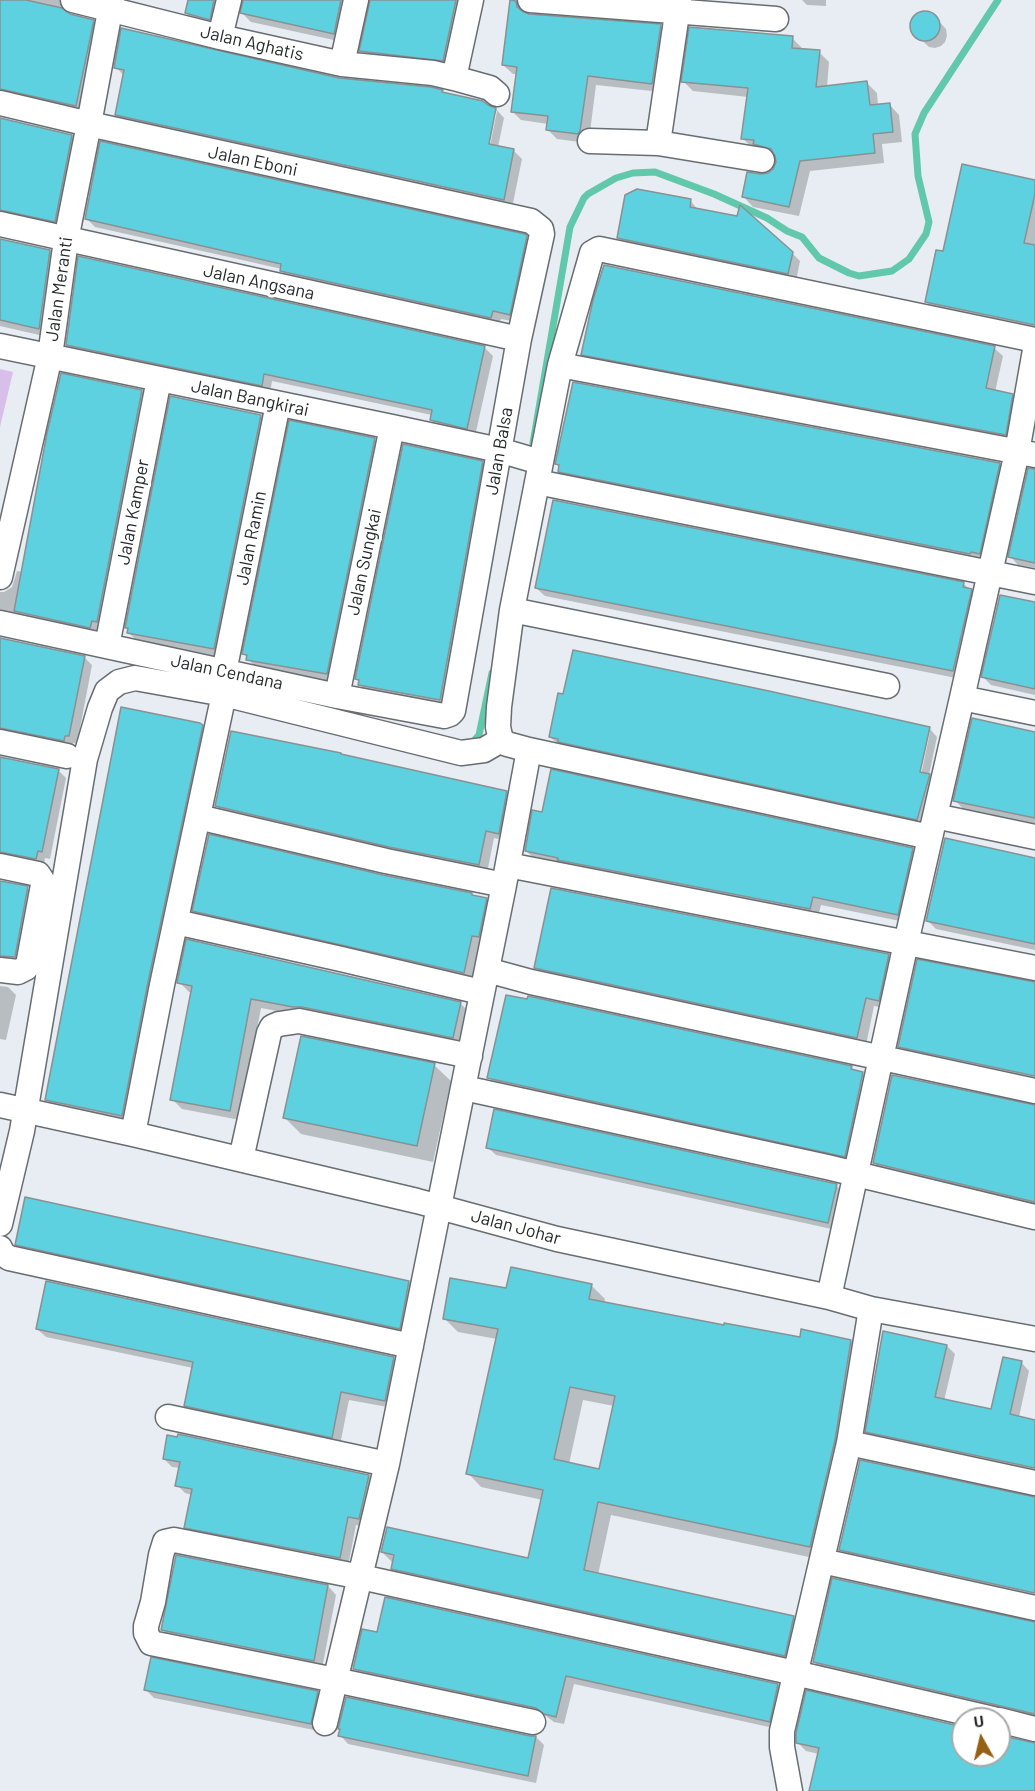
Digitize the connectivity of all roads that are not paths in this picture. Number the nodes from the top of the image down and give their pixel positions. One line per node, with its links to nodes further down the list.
1 (74, 0): 6 (street, Jalan Aghatis)
2 (229, 0): 9 (street)
3 (356, 0): 10 (street)
4 (471, 0): 11 (street)
5 (530, 0): 7 (street)
6 (111, 5): 9 (street, Jalan Aghatis); 14 (street, Jalan Meranti)
7 (678, 6): 8 (street); 16 (street)
8 (776, 19)
9 (220, 37): 10 (street, Jalan Aghatis)
10 (342, 64): 11 (street, Jalan Aghatis)
11 (443, 76): 12 (street, Jalan Aghatis)
12 (497, 94)
13 (0, 103): 14 (street, Jalan Eboni)
14 (89, 124): 18 (street, Jalan Eboni); 20 (street, Jalan Meranti)
15 (590, 141): 16 (street)
16 (658, 143): 17 (street)
17 (762, 160)
18 (507, 217): 21 (street, Jalan Balsa)
19 (0, 224): 20 (street, Jalan Angsana)
20 (66, 240): 21 (street, Jalan Angsana); 25 (street, Jalan Meranti)
21 (519, 339): 30 (street, Jalan Balsa)
22 (1035, 340): 26 (street)
23 (0, 346): 25 (street, Jalan Bangkirai)
24 (1035, 350): 31 (street)
25 (50, 357): 27 (street, Jalan Bangkirai); 33 (street, Jalan Meranti)
26 (560, 365): 31 (street); 32 (street)
27 (159, 379): 28 (street, Jalan Bangkirai); 39 (street, Jalan Kamper)
28 (278, 404): 29 (street, Jalan Bangkirai); 40 (street, Jalan Ramin)
29 (392, 427): 30 (street, Jalan Bangkirai); 42 (street, Jalan Sungkai)
30 (502, 451): 32 (street, Jalan Bangkirai); 44 (street, Jalan Balsa)
31 (1026, 453): 34 (street)
32 (537, 468): 34 (street, Jalan Bangkirai); 37 (street)
33 (8, 496): 35 (street, Jalan Meranti)
34 (990, 573): 36 (street, Jalan Bangkirai); 43 (street)
35 (0, 577)
36 (1035, 582)
37 (512, 610): 41 (street); 46 (street)
38 (0, 623): 39 (street, Jalan Cendana)
39 (107, 646): 40 (street, Jalan Cendana)
40 (224, 683): 42 (street, Jalan Cendana); 46 (street); 50 (street, Jalan Ramin); 56 (street)
41 (887, 686)
42 (337, 696): 44 (street, Jalan Cendana)
43 (962, 698): 45 (street); 51 (street)
44 (453, 711)
45 (1035, 713)
46 (501, 740): 48 (street)
47 (0, 742): 49 (street)
48 (529, 750): 51 (street); 54 (street)
49 (67, 756)
50 (198, 817): 54 (street); 55 (street, Jalan Ramin)
51 (933, 826): 52 (street); 57 (street)
52 (1035, 837)
53 (0, 866): 56 (street)
54 (506, 875): 57 (street); 60 (street)
55 (176, 922): 60 (street); 67 (street, Jalan Ramin)
56 (44, 942): 59 (street); 66 (street)
57 (906, 943): 58 (street); 62 (street)
58 (1035, 968)
59 (0, 970)
60 (484, 981): 61 (street); 62 (street)
61 (470, 1056): 63 (street); 68 (street)
62 (882, 1057): 64 (street); 69 (street)
63 (464, 1088): 69 (street); 70 (street)
64 (1035, 1091)
65 (0, 1105): 66 (street, Jalan Johar)
66 (24, 1121): 67 (street, Jalan Johar); 72 (street)
67 (133, 1134): 68 (street, Jalan Johar)
68 (241, 1159): 70 (street, Jalan Johar)
69 (855, 1173): 71 (street); 74 (street)
70 (436, 1216): 74 (street, Jalan Johar); 77 (street)
71 (1035, 1217)
72 (0, 1224)
73 (0, 1248): 77 (street)
74 (829, 1297): 75 (street, Jalan Johar)
75 (871, 1309): 76 (street, Jalan Johar); 79 (street)
76 (1035, 1339)
77 (411, 1346): 80 (street)
78 (168, 1417): 80 (street)
79 (849, 1443): 81 (street); 82 (street)
80 (387, 1464): 83 (street)
81 (1035, 1483)
82 (822, 1561): 84 (street); 85 (street)
83 (361, 1577): 85 (street); 86 (street); 86 (street)
84 (1035, 1608)
85 (795, 1673): 87 (street); 92 (street)
86 (335, 1680): 88 (street); 90 (street)
87 (951, 1709)
88 (533, 1722)
89 (1011, 1723): 91 (street)
90 (325, 1724)
91 (1035, 1729)
92 (790, 1791)

